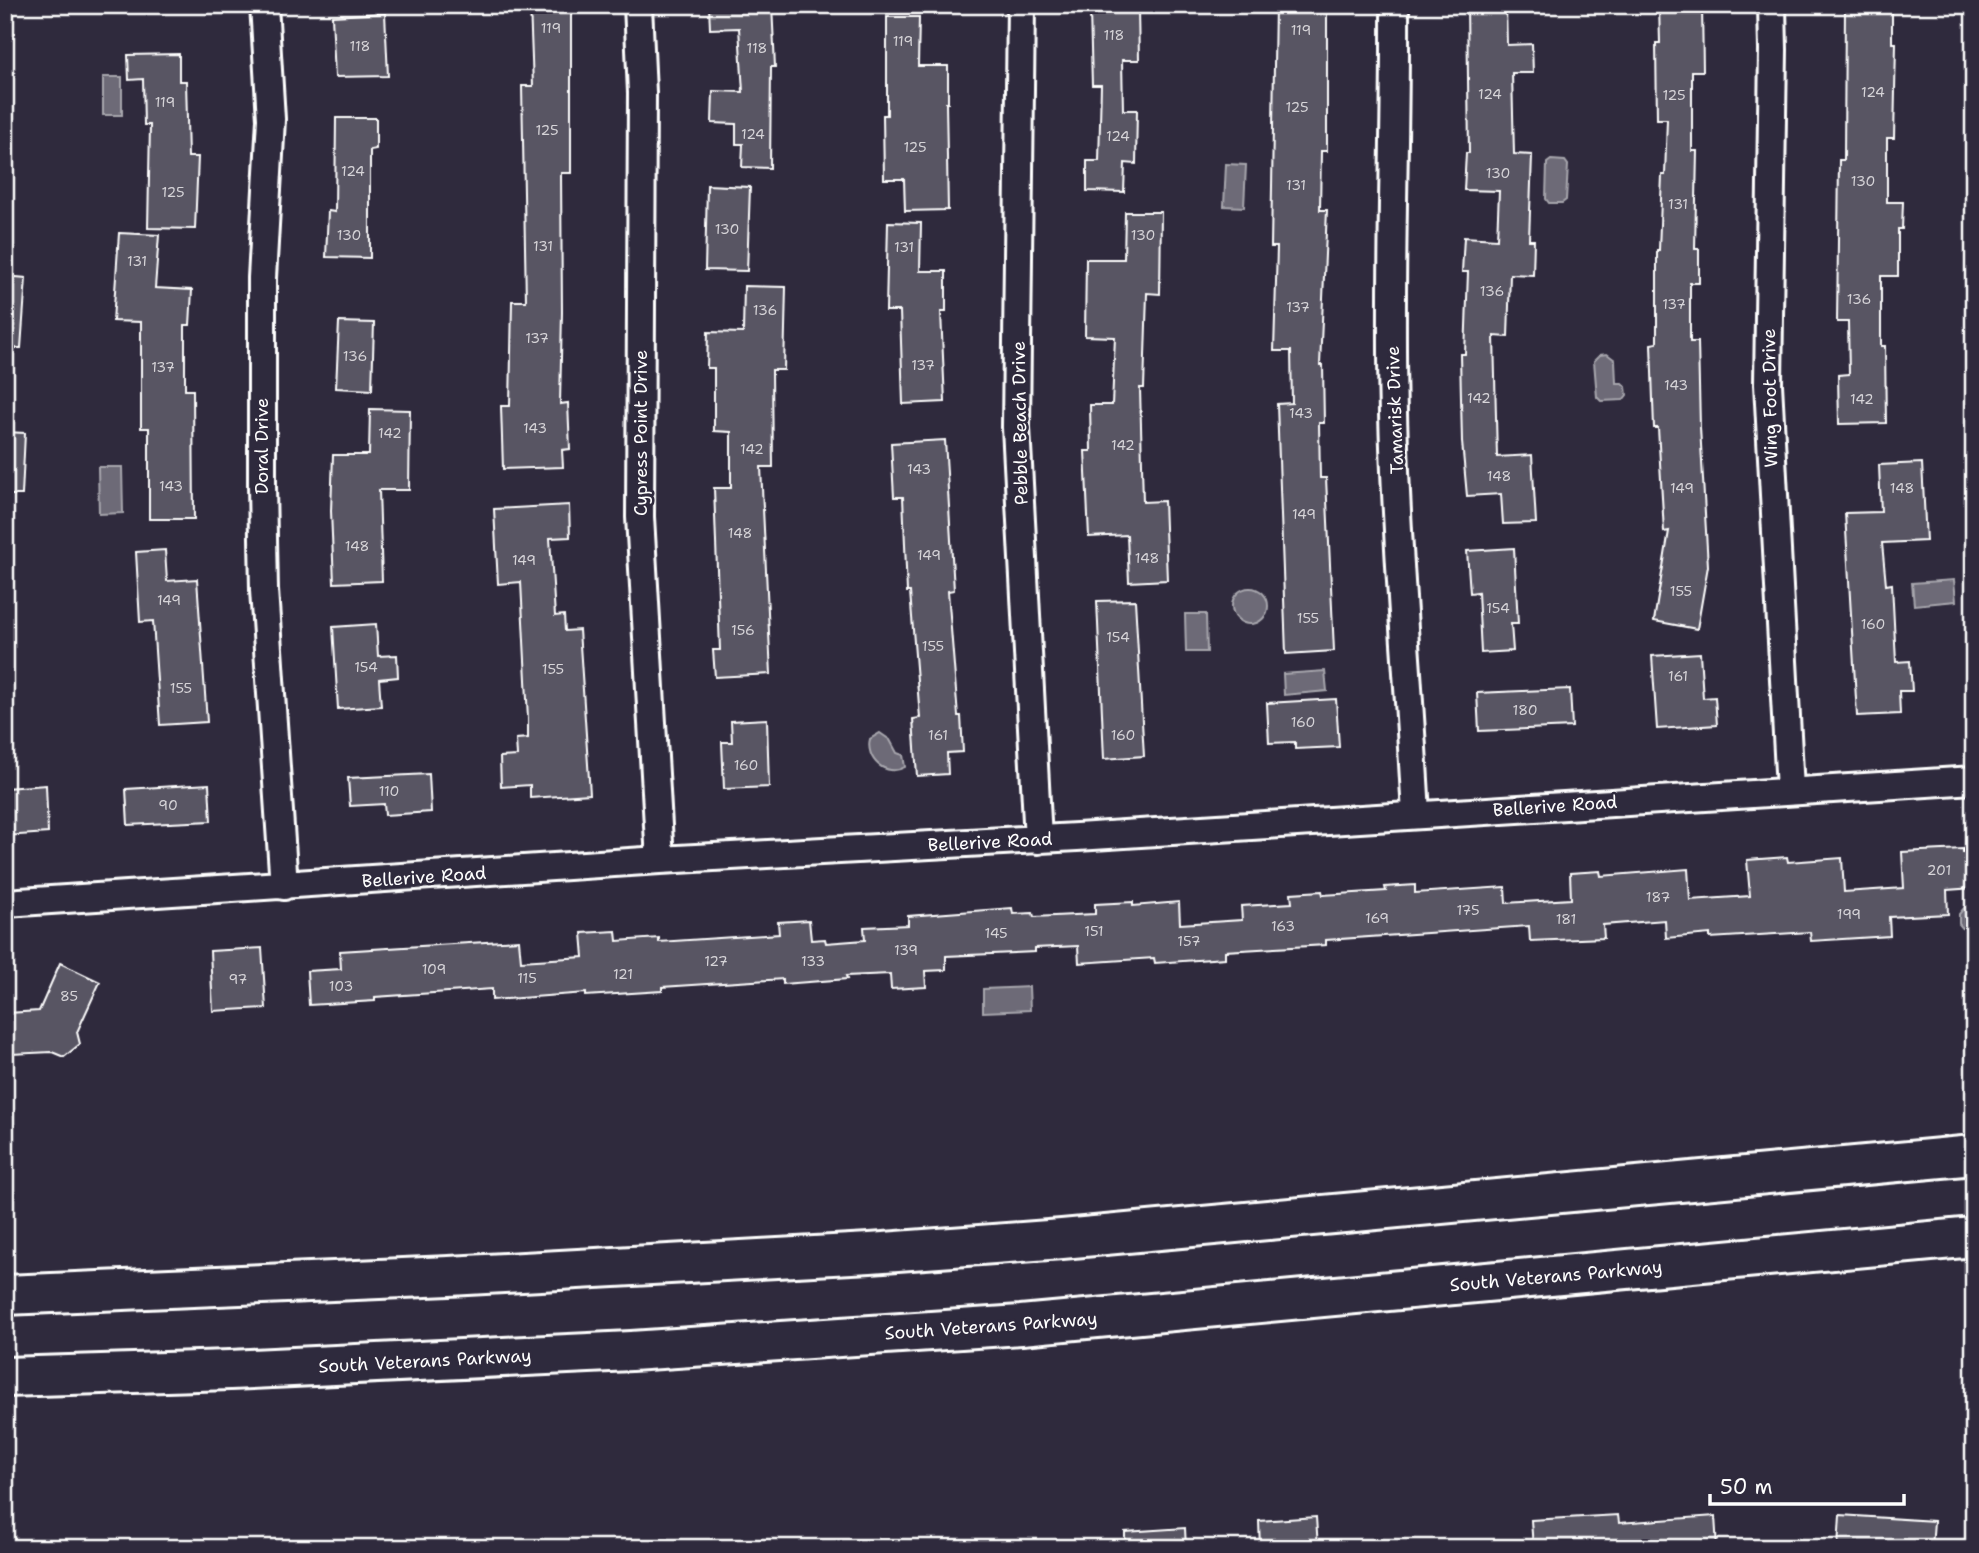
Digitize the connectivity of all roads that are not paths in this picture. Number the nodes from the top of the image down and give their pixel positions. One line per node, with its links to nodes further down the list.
1 (264, 5): 11 (street, Doral Drive)
2 (638, 5): 10 (street, Cypress Point Drive)
3 (1020, 5): 9 (street, Pebble Beach Drive)
4 (1395, 5): 8 (street, Tamarisk Drive)
5 (1772, 5): 7 (street, Wing Foot Drive)
6 (1974, 779): 7 (street, Bellerive Road)
7 (1790, 790): 8 (street, Bellerive Road)
8 (1416, 815): 9 (street, Bellerive Road)
9 (1038, 840): 10 (street, Bellerive Road)
10 (660, 860): 11 (street, Bellerive Road)
11 (284, 886): 12 (street, Bellerive Road)
12 (5, 903)
13 (1974, 1155): 15 (highway)
14 (1974, 1237): 16 (highway, South Veterans Parkway)
15 (5, 1295)
16 (5, 1377)

